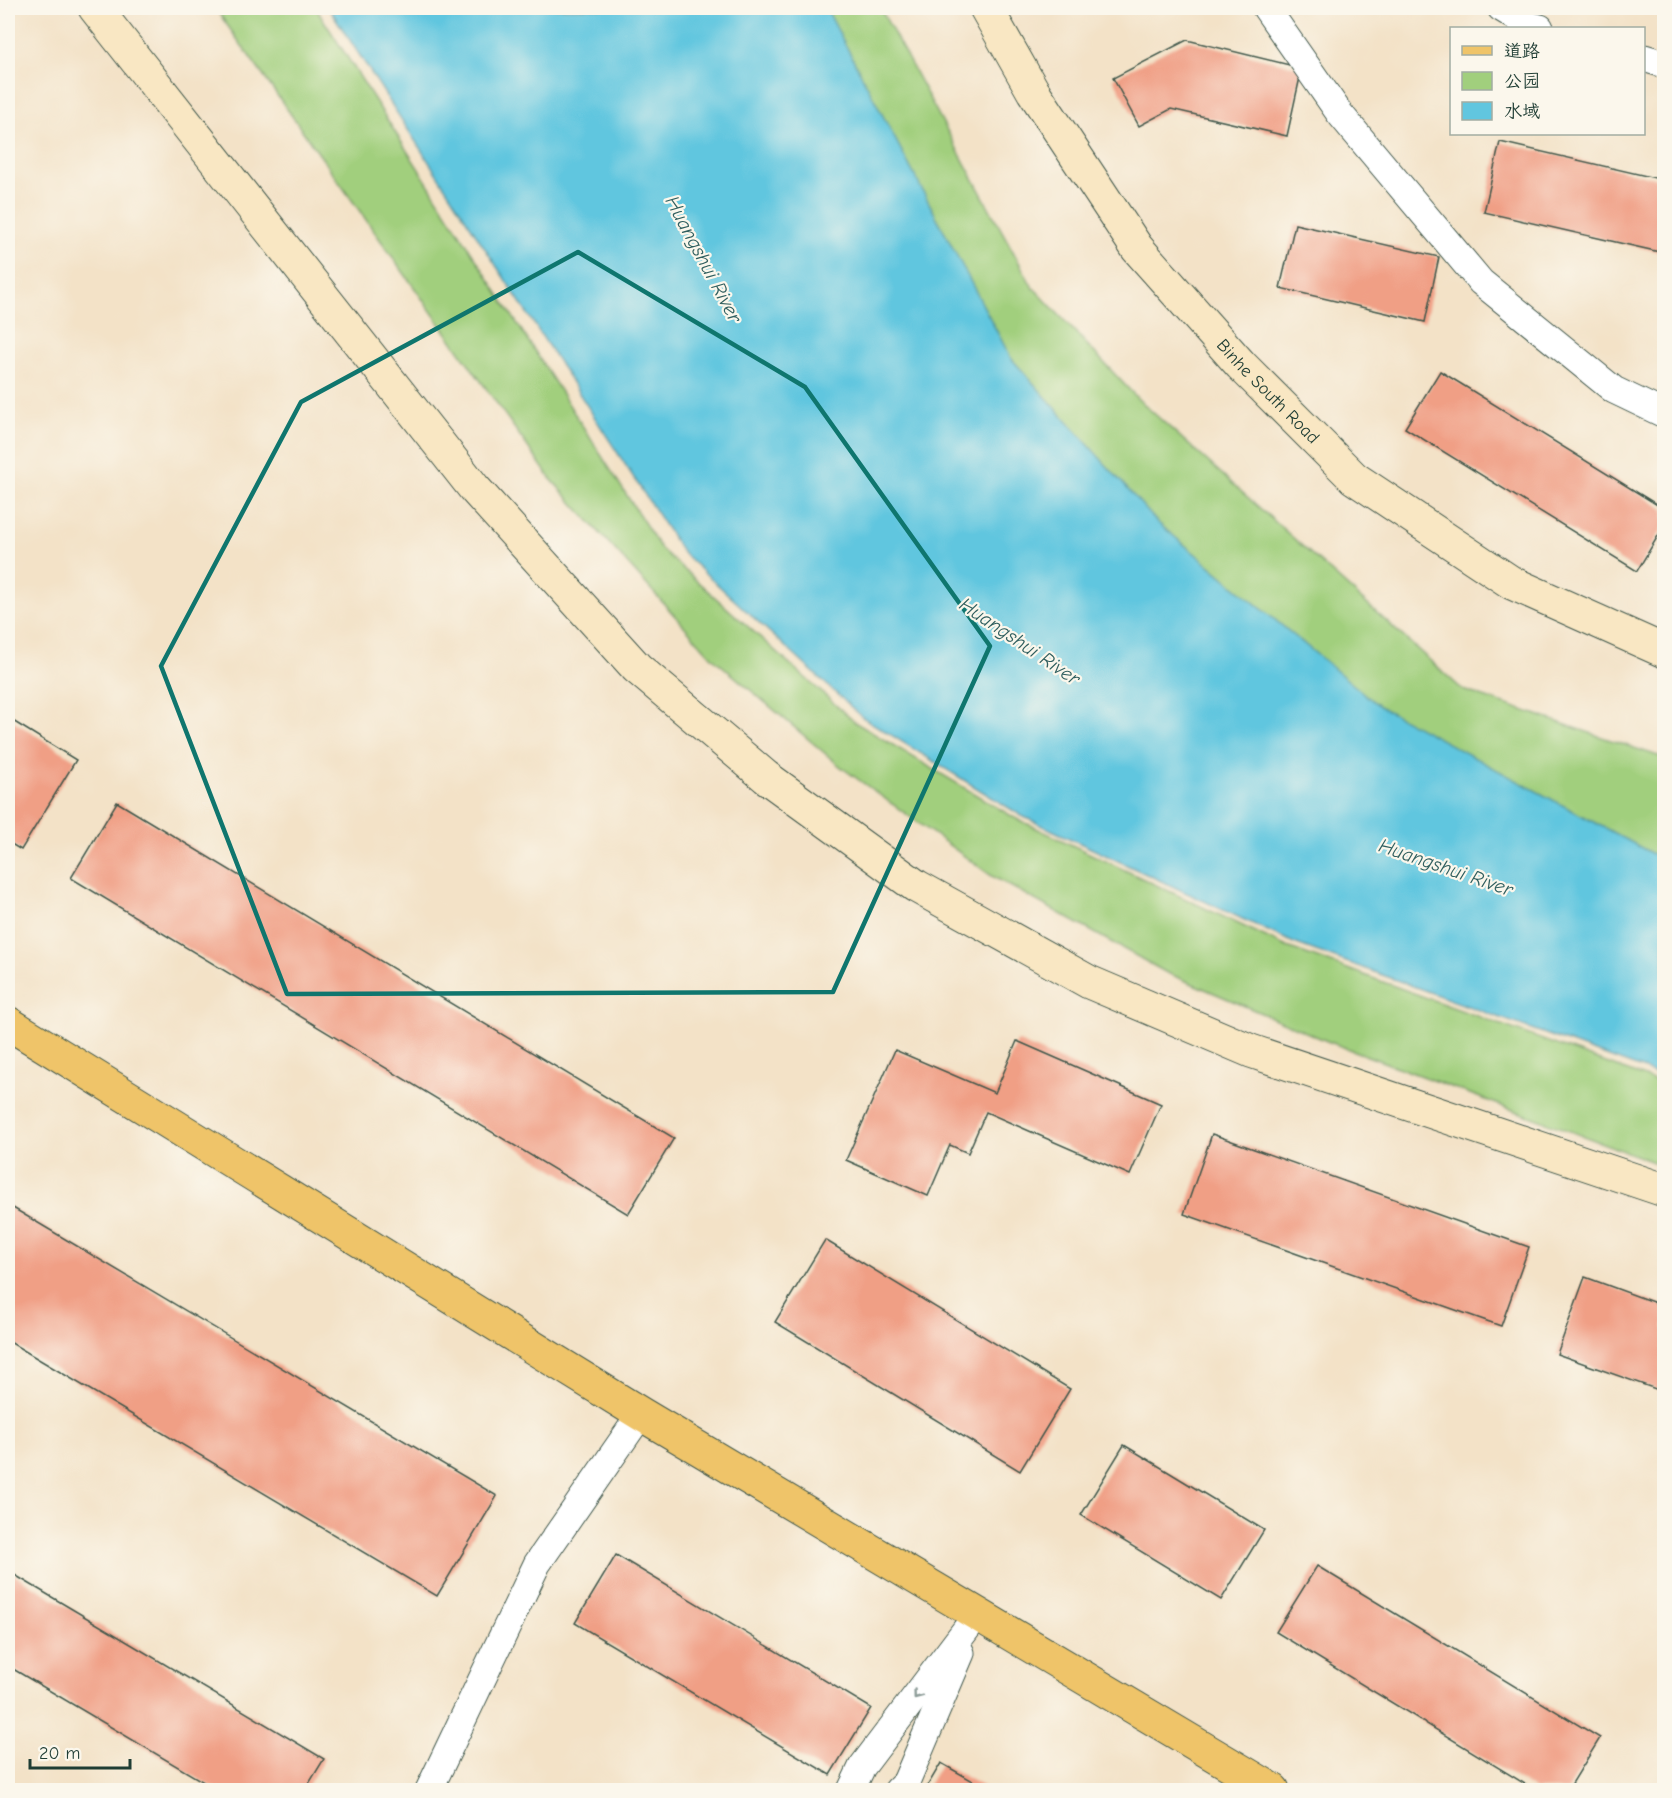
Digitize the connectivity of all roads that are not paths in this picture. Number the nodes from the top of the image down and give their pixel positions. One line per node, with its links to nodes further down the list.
1 (95, 8): 11 (street)
2 (986, 8): 9 (street, Binhe South Road)
3 (1266, 8): 8 (street)
4 (1501, 8): 5 (street)
5 (1536, 27)
6 (1645, 58): 7 (street)
7 (1665, 64)
8 (1665, 414)
9 (1665, 651)
10 (8, 1023): 12 (main road)
11 (1665, 1190)
12 (641, 1414): 13 (main road); 14 (street)
13 (977, 1615): 15 (street, one-way to 15); 16 (street); 17 (main road)
14 (429, 1791)
15 (851, 1791)
16 (898, 1791)
17 (1273, 1791)

